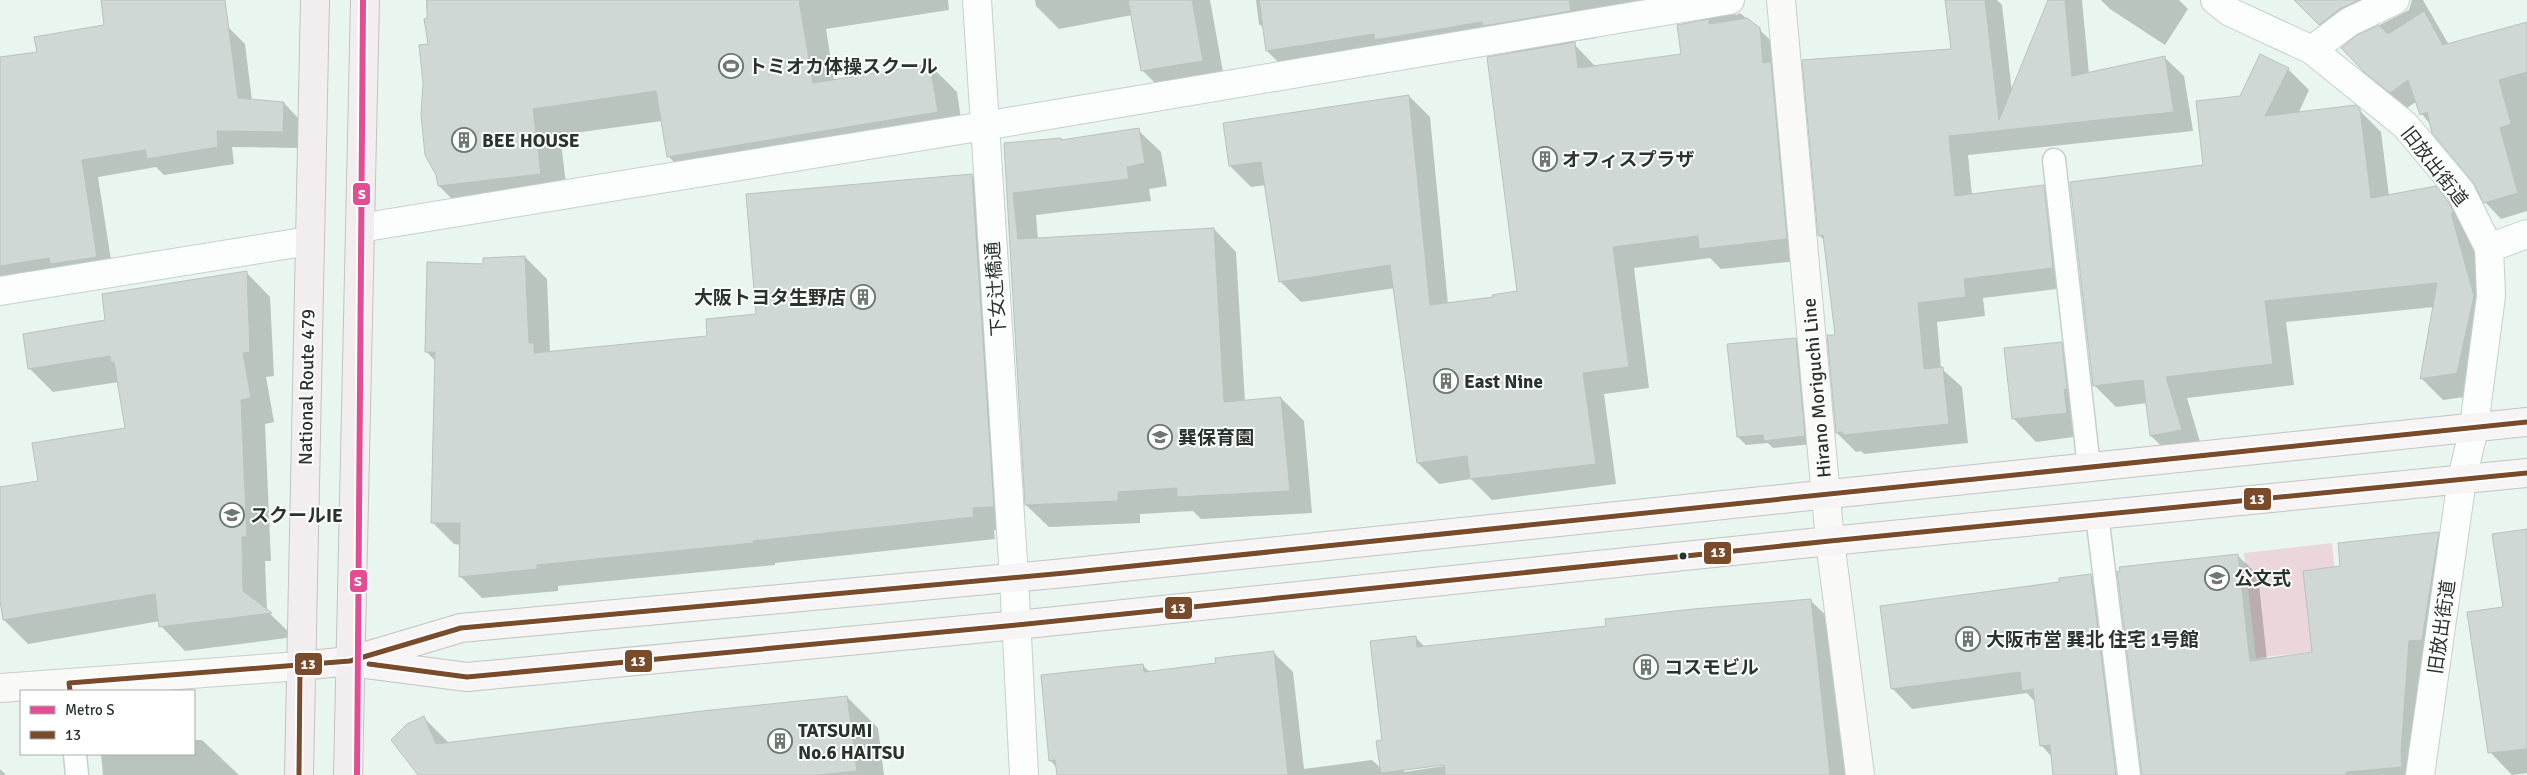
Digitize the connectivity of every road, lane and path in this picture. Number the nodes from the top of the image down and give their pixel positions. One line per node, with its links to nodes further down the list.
1 (315, 0): 13 (highway, National Route 479)
2 (365, 0): 11 (highway)
3 (977, 0): 9 (street, 下女辻橋通)
4 (1730, 0): 9 (street)
5 (1781, 0): 21 (main road, Hirano Moriguchi Line)
6 (2215, 0): 8 (street, 旧放出街道)
7 (2396, 0): 8 (street)
8 (2312, 50): 14 (street, 旧放出街道)
9 (984, 126): 11 (street); 24 (street, 下女辻橋通)
10 (2054, 160): 18 (lane)
11 (360, 228): 26 (highway)
12 (2527, 234): 14 (street)
13 (309, 241): 15 (street); 27 (highway, National Route 479)
14 (2489, 248): 17 (street, 旧放出街道)
15 (0, 290)
16 (2527, 422): 17 (main road)
17 (2474, 428): 18 (main road); 20 (street, 旧放出街道)
18 (2089, 466): 21 (main road)
19 (2527, 473): 20 (main road)
20 (2462, 479): 22 (main road); 37 (street, 旧放出街道)
21 (1826, 493): 23 (main road, Hirano Moriguchi Line); 24 (main road)
22 (2097, 515): 23 (main road); 36 (lane)
23 (1830, 541): 25 (main road); 35 (main road, Hirano Moriguchi Line)
24 (1014, 578): 25 (street, 下女辻橋通); 26 (main road)
25 (1017, 625): 26 (main road); 34 (street, 下女辻橋通)
26 (350, 662): 27 (main road); 33 (highway)
27 (300, 666): 28 (main road); 32 (highway, National Route 479)
28 (69, 687): 29 (main road)
29 (0, 688)
30 (75, 755): 31 (lane)
31 (77, 775)
32 (299, 775)
33 (348, 775)
34 (1024, 775)
35 (1860, 775)
36 (2129, 775)
37 (2420, 775)

